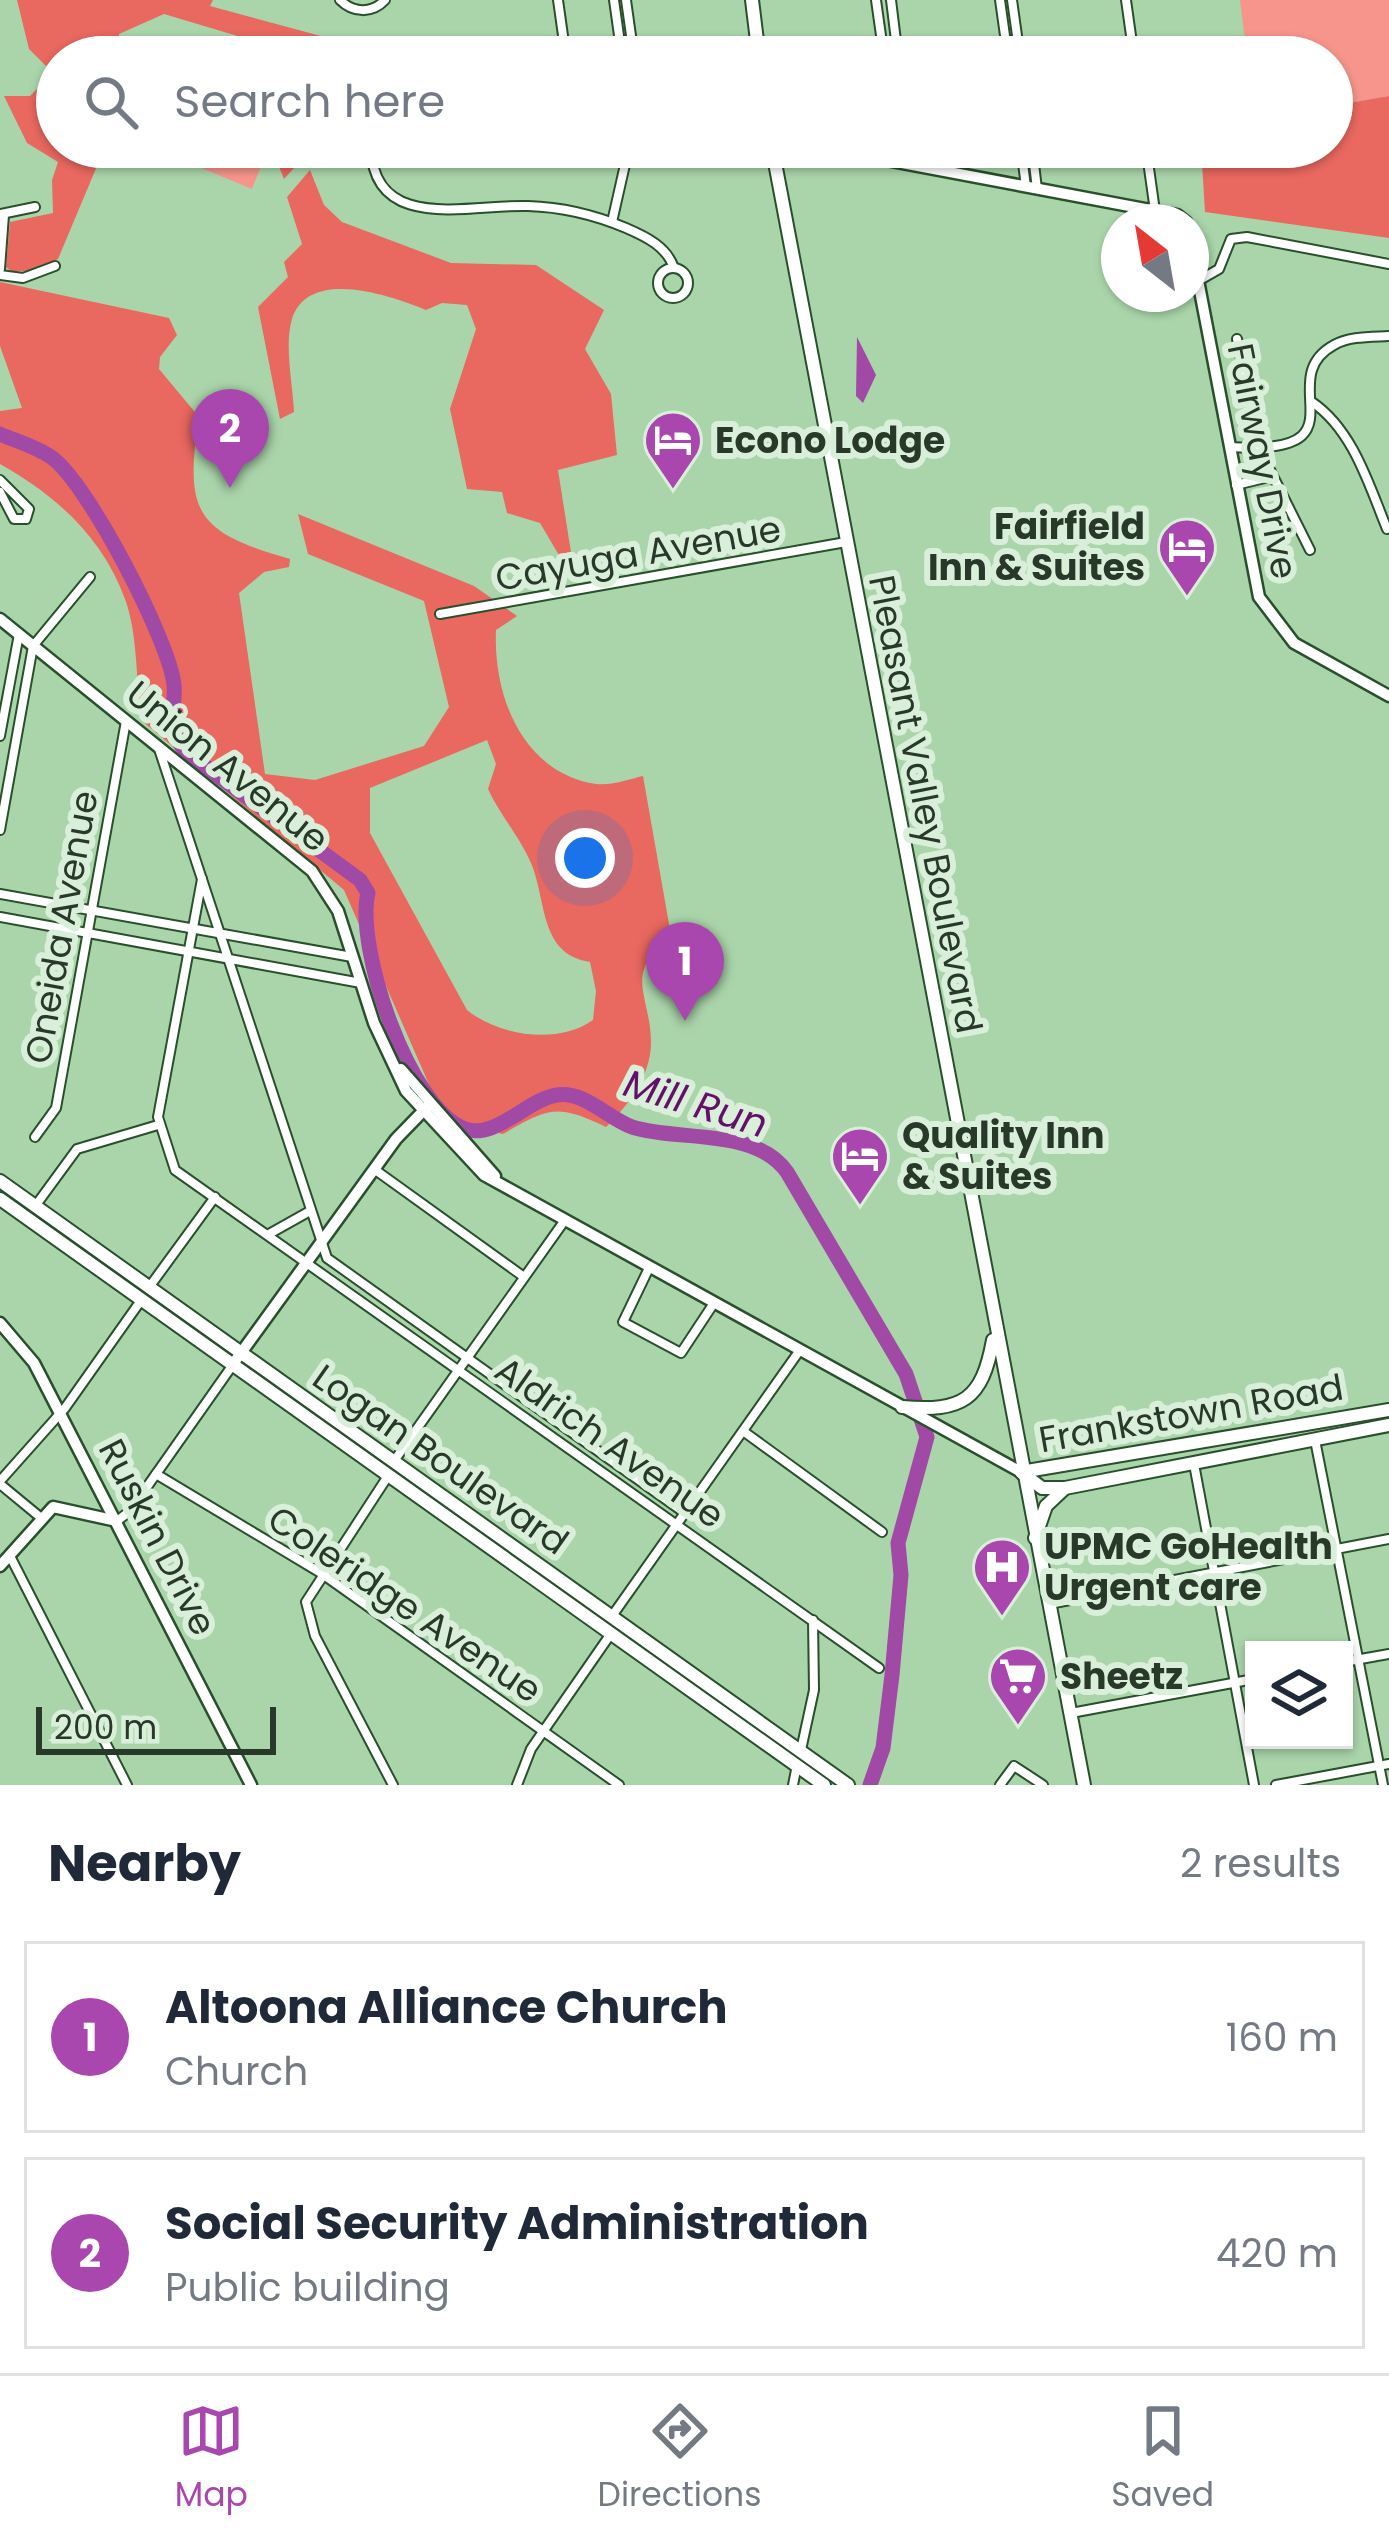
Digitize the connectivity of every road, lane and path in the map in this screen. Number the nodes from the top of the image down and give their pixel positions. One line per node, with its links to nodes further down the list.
1 (340, 0): 2 (street)
2 (385, 0)
3 (558, 0): 12 (street)
4 (614, 0): 13 (street)
5 (626, 0): 14 (street)
6 (752, 0): 15 (main road)
7 (876, 0): 16 (street)
8 (891, 0): 17 (street)
9 (1000, 0): 18 (street)
10 (1012, 0): 19 (street)
11 (1126, 0): 20 (street)
12 (563, 36)
13 (619, 36)
14 (631, 36)
15 (756, 36)
16 (881, 36)
17 (895, 36)
18 (1005, 36)
19 (1017, 36)
20 (1131, 36)
21 (377, 168): 33 (street)
22 (624, 168): 33 (street)
23 (776, 168): 50 (main road, Pleasant Valley Boulevard)
24 (928, 168): 28 (street)
25 (1026, 168): 28 (street)
26 (1032, 168): 28 (street)
27 (1149, 168): 30 (street)
28 (1032, 190): 29 (street)
29 (1107, 204)
30 (1155, 204)
31 (35, 208): 32 (street)
32 (2, 214): 37 (street)
33 (612, 222): 36 (street)
34 (1389, 264): 38 (street)
35 (56, 266): 37 (street)
36 (674, 268)
37 (0, 272)
38 (1209, 275)
39 (1204, 312): 43 (street, Fairway Drive)
40 (1389, 336): 42 (street)
41 (1238, 339): 44 (street)
42 (1310, 401): 44 (street); 49 (street)
43 (1229, 446): 44 (street); 47 (street, Fairway Drive)
44 (1259, 448): 45 (street)
45 (1269, 477): 47 (street); 51 (street)
46 (0, 480): 48 (street)
47 (1236, 485): 57 (street, Fairway Drive)
48 (0, 492)
49 (1388, 530)
50 (846, 542): 53 (street, Cayuga Avenue); 91 (main road, Pleasant Valley Boulevard)
51 (1310, 550)
52 (90, 577): 56 (street)
53 (440, 614)
54 (0, 620): 55 (street, Union Avenue)
55 (19, 634): 56 (street, Union Avenue); 59 (street)
56 (33, 646): 58 (street, Union Avenue); 61 (street)
57 (1389, 695)
58 (126, 720): 60 (street, Union Avenue); 64 (street, Oneida Avenue)
59 (0, 736)
60 (159, 748): 62 (street); 71 (street, Union Avenue)
61 (0, 830)
62 (202, 879): 66 (street); 68 (street)
63 (0, 894): 64 (street)
64 (91, 911): 66 (street); 67 (street, Oneida Avenue)
65 (0, 917): 67 (street)
66 (192, 929): 68 (street); 69 (street)
67 (87, 933): 69 (street); 75 (street, Oneida Avenue)
68 (220, 934): 70 (street); 71 (street)
69 (188, 951): 70 (street); 74 (street)
70 (228, 958): 72 (street); 81 (street)
71 (353, 958): 72 (street, Union Avenue)
72 (361, 982): 73 (street, Union Avenue)
73 (425, 1109): 76 (street); 82 (street, Union Avenue)
74 (158, 1125): 78 (street, Aldrich Avenue); 80 (street)
75 (35, 1137)
76 (374, 1168): 84 (street); 87 (street)
77 (0, 1181): 80 (main road, Logan Boulevard)
78 (215, 1197): 83 (street, Aldrich Avenue); 88 (street)
79 (0, 1199): 88 (main road, Logan Boulevard)
80 (35, 1206): 88 (main road, Logan Boulevard)
81 (310, 1211): 83 (street); 84 (street)
82 (565, 1220): 86 (street, Union Avenue); 87 (street)
83 (268, 1234): 85 (street, Aldrich Avenue)
84 (321, 1242): 85 (street); 94 (street, Aldrich Avenue)
85 (307, 1262): 93 (street); 95 (street, Aldrich Avenue)
86 (650, 1268): 89 (street, Union Avenue); 89 (street)
87 (524, 1277): 94 (street)
88 (145, 1293): 93 (main road, Logan Boulevard); 98 (street)
89 (714, 1304): 92 (street, Union Avenue)
90 (0, 1323): 98 (street, Ruskin Drive)
91 (995, 1333): 99 (main road); 107 (main road, Pleasant Valley Boulevard)
92 (800, 1350): 96 (street, Union Avenue); 102 (street)
93 (237, 1358): 106 (main road, Logan Boulevard); 108 (street)
94 (467, 1358): 95 (street); 111 (street, Aldrich Avenue)
95 (460, 1368): 106 (street); 114 (street, Aldrich Avenue)
96 (907, 1409): 99 (main road)
97 (1389, 1410): 100 (main road, Frankstown Road)
98 (60, 1412): 109 (street); 113 (street, Ruskin Drive)
99 (928, 1416): 107 (street)
100 (1311, 1424): 103 (main road); 104 (main road, Frankstown Road)
101 (1389, 1425): 103 (main road, Frankstown Road)
102 (743, 1431): 111 (street); 115 (street)
103 (1314, 1439): 105 (main road, Frankstown Road); 118 (street)
104 (1191, 1443): 105 (main road); 107 (main road, Frankstown Road)
105 (1194, 1462): 110 (main road, Frankstown Road); 121 (street)
106 (391, 1468): 122 (street); 124 (main road, Logan Boulevard); 126 (main road, Logan Boulevard)
107 (1021, 1472): 110 (main road, Frankstown Road); 116 (main road, Pleasant Valley Boulevard)
108 (156, 1474): 113 (street); 122 (street, Coleridge Avenue)
109 (0, 1483): 112 (street)
110 (1065, 1488): 116 (main road)
111 (685, 1513): 114 (street)
112 (40, 1517): 113 (street); 119 (street)
113 (117, 1521): 138 (street, Ruskin Drive)
114 (678, 1523): 124 (street); 125 (street, Aldrich Avenue)
115 (882, 1532)
116 (1034, 1539): 123 (main road, Pleasant Valley Boulevard)
117 (1389, 1539): 118 (street)
118 (1336, 1549): 121 (street); 128 (street)
119 (10, 1554): 120 (street); 137 (street)
120 (0, 1566)
121 (1216, 1572): 123 (street); 132 (street)
122 (321, 1573): 134 (street, Coleridge Avenue); 139 (street)
123 (1047, 1604): 133 (main road, Pleasant Valley Boulevard)
124 (612, 1616): 135 (main road, Logan Boulevard)
125 (813, 1620): 130 (street, Aldrich Avenue); 135 (street)
126 (611, 1634): 134 (street); 135 (main road, Logan Boulevard)
127 (1389, 1654): 128 (street)
128 (1359, 1659): 129 (street); 136 (street)
129 (1353, 1660)
130 (879, 1668)
131 (1245, 1680): 132 (street)
132 (1236, 1682): 133 (street); 148 (street)
133 (1069, 1713): 147 (main road, Pleasant Valley Boulevard)
134 (542, 1730): 140 (street); 141 (street, Coleridge Avenue)
135 (798, 1758): 142 (street); 143 (main road, Logan Boulevard); 144 (main road, Logan Boulevard)
136 (1384, 1764): 149 (street); 150 (street)
137 (127, 1785)
138 (251, 1785)
139 (393, 1785)
140 (517, 1785)
141 (620, 1785)
142 (793, 1785)
143 (824, 1785)
144 (848, 1785)
145 (1000, 1785): 146 (street)
146 (1043, 1785)
147 (1084, 1785)
148 (1254, 1785)
149 (1276, 1785)
150 (1383, 1785)

